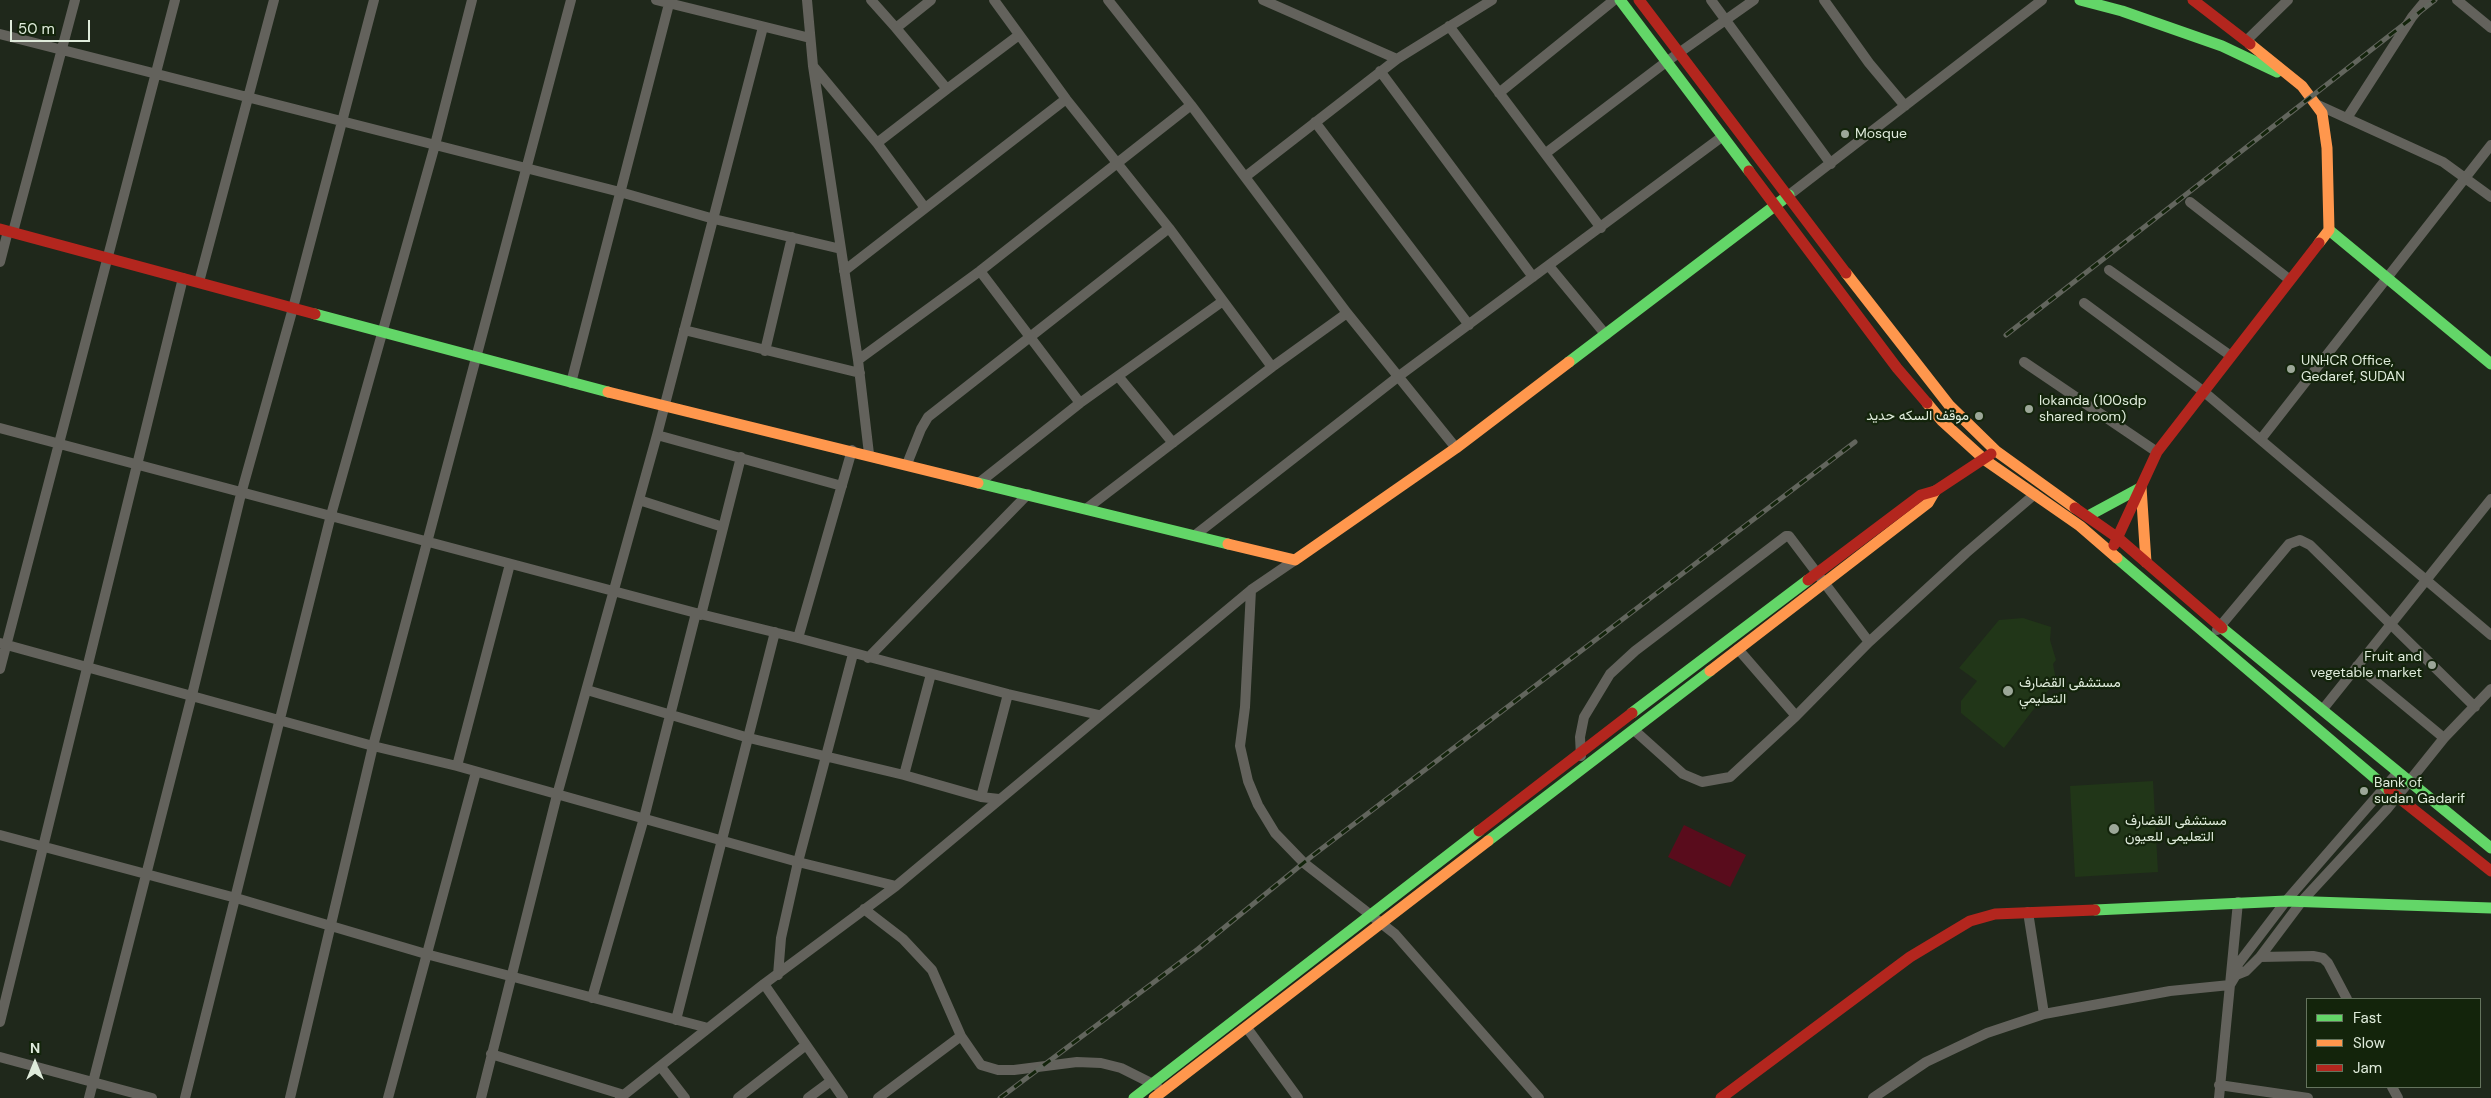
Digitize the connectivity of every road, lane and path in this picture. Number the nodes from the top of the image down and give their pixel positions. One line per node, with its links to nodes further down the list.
1 (75, 0): 37 (street)
2 (175, 0): 43 (street)
3 (274, 0): 47 (street)
4 (374, 0): 53 (street)
5 (472, 0): 57 (street)
6 (571, 0): 62 (street)
7 (656, 0): 27 (street)
8 (807, 0): 35 (street)
9 (871, 0): 31 (street)
10 (931, 0): 31 (street)
11 (994, 0): 34 (street)
12 (1108, 0): 49 (street)
13 (1264, 0): 39 (street)
14 (1492, 0): 29 (street)
15 (1614, 0): 46 (street)
16 (1620, 0): 40 (main road)
17 (1639, 0): 38 (main road)
18 (1712, 0): 28 (street)
19 (1754, 0): 28 (street)
20 (1824, 0): 51 (street)
21 (2042, 0): 51 (street)
22 (2080, 0): 44 (main road)
23 (2193, 0): 36 (main road)
24 (2288, 0): 36 (street)
25 (2426, 0): 52 (street)
26 (2457, 0): 32 (street)
27 (669, 2): 30 (street); 65 (street)
28 (1726, 19): 38 (street); 61 (street)
29 (1449, 26): 39 (street); 46 (street)
30 (763, 27): 35 (street); 71 (street)
31 (896, 28): 45 (street)
32 (2491, 28)
33 (0, 34): 37 (street)
34 (1019, 35): 45 (street); 48 (street)
35 (810, 38): 41 (street)
36 (2247, 40): 44 (main road)
37 (62, 51): 43 (street); 75 (street)
38 (1680, 53): 40 (street); 66 (main road)
39 (1397, 59): 42 (street)
40 (1666, 62): 55 (main road); 59 (street)
41 (813, 66): 56 (street); 77 (street)
42 (1380, 71): 54 (street); 84 (street)
43 (156, 73): 47 (street); 78 (street)
44 (2290, 78): 50 (main road)
45 (947, 89): 56 (street)
46 (1499, 93): 59 (street)
47 (249, 97): 53 (street); 88 (street)
48 (1066, 99): 60 (street); 70 (street)
49 (1191, 105): 60 (street); 63 (street)
50 (2318, 105): 52 (street); 74 (main road)
51 (1905, 106): 61 (street)
52 (2347, 118): 64 (street)
53 (342, 121): 57 (street); 91 (street)
54 (1315, 122): 63 (street); 93 (street)
55 (1723, 136): 69 (main road); 73 (street)
56 (877, 143): 70 (street)
57 (435, 145): 62 (street); 95 (street)
58 (2491, 145): 64 (street)
59 (1546, 153): 73 (street)
60 (1118, 164): 72 (street); 82 (street)
61 (1831, 164): 66 (street)
62 (526, 170): 65 (street); 99 (street)
63 (1245, 177): 92 (street)
64 (2466, 177): 67 (street); 86 (street)
65 (620, 192): 71 (street); 110 (street)
66 (1788, 195): 69 (main road); 101 (main road)
67 (2491, 197)
68 (2190, 202): 87 (street)
69 (1776, 205): 96 (main road); 106 (main road)
70 (926, 208): 83 (street)
71 (714, 219): 76 (street); 94 (street)
72 (1169, 228): 89 (street); 97 (street)
73 (1601, 228): 80 (street)
74 (2329, 230): 86 (main road); 87 (main road)
75 (7, 231): 78 (main road); 79 (street)
76 (792, 237): 77 (street); 98 (street)
77 (841, 249): 83 (street)
78 (107, 258): 85 (main road); 117 (street)
79 (0, 262)
80 (1549, 266): 84 (street); 96 (street)
81 (2109, 270): 100 (street)
82 (980, 271): 97 (street); 102 (street)
83 (844, 272): 102 (street)
84 (1533, 277): 93 (street)
85 (183, 278): 88 (main road); 127 (street)
86 (2386, 278): 104 (main road); 116 (street)
87 (2290, 280): 100 (main road)
88 (199, 282): 91 (main road)
89 (1223, 301): 105 (street); 108 (street)
90 (2084, 303): 111 (street)
91 (293, 308): 95 (main road); 132 (street)
92 (1347, 313): 105 (street); 109 (street)
93 (1469, 325): 109 (street)
94 (684, 330): 98 (street); 113 (street)
95 (382, 331): 99 (main road); 138 (street)
96 (1606, 335): 119 (main road)
97 (1030, 338): 112 (street); 126 (street)
98 (765, 351): 107 (street)
99 (478, 356): 110 (main road); 145 (street)
100 (2230, 356): 111 (main road)
101 (1911, 358): 106 (main road); 121 (main road)
102 (858, 360): 107 (street)
103 (2024, 362): 122 (street)
104 (2491, 364)
105 (1272, 367): 118 (street)
106 (1897, 368): 125 (main road)
107 (860, 373): 123 (street)
108 (1118, 376): 112 (street); 118 (street)
109 (1399, 376): 119 (street); 142 (street)
110 (571, 383): 113 (main road)
111 (2203, 390): 116 (street); 122 (main road)
112 (1080, 404): 128 (street)
113 (664, 405): 115 (street); 120 (main road)
114 (0, 428): 117 (street)
115 (657, 435): 124 (street); 136 (street)
116 (2260, 439): 151 (street)
117 (58, 443): 127 (street); 163 (street)
118 (1174, 443): 137 (street)
119 (1456, 448): 147 (main road)
120 (852, 450): 123 (main road); 129 (street)
121 (1996, 450): 125 (main road); 139 (main road)
122 (2158, 452): 130 (main road)
123 (869, 454): 126 (main road)
124 (741, 457): 129 (street); 140 (street)
125 (1984, 460): 131 (main road); 134 (main road)
126 (907, 464): 128 (main road)
127 (138, 465): 132 (street); 167 (street)
128 (980, 482): 133 (main road)
129 (842, 486): 160 (street)
130 (2138, 489): 139 (main road); 141 (main road); 143 (main road); 148 (main road)
131 (1935, 491): 150 (main road); 152 (main road)
132 (241, 494): 138 (street); 174 (street)
133 (1028, 494): 137 (main road); 166 (street)
134 (2035, 494): 144 (main road); 162 (street)
135 (2491, 499): 151 (street)
136 (638, 500): 140 (street); 154 (street)
137 (1086, 508): 142 (main road)
138 (331, 515): 145 (street); 181 (street)
139 (2088, 516): 141 (main road)
140 (723, 527): 155 (street)
141 (2105, 528): 143 (main road); 144 (main road)
142 (1194, 536): 147 (main road)
143 (2118, 538): 146 (main road); 148 (main road)
144 (2096, 540): 146 (main road)
145 (428, 541): 149 (street); 185 (street)
146 (2110, 552): 161 (main road)
147 (1295, 560): 153 (street)
148 (2146, 562): 157 (main road)
149 (510, 564): 154 (street); 188 (street)
150 (1816, 574): 152 (street); 186 (main road); 186 (street)
151 (2426, 580): 156 (street); 159 (street)
152 (1824, 583): 162 (street); 164 (main road)
153 (1251, 590): 179 (street); 215 (street)
154 (613, 591): 155 (street); 172 (street)
155 (698, 614): 158 (street); 178 (street)
156 (2392, 624): 157 (street); 168 (street); 176 (street)
157 (2220, 626): 161 (street); 177 (main road)
158 (775, 632): 160 (street); 183 (street)
159 (2491, 634)
160 (798, 638): 165 (street)
161 (2210, 638): 194 (main road)
162 (1869, 642): 180 (street)
163 (3, 644): 167 (street); 169 (street)
164 (1738, 649): 180 (street); 182 (main road)
165 (853, 654): 166 (street); 187 (street)
166 (868, 658): 170 (street)
167 (86, 666): 174 (street); 202 (street)
168 (2358, 666): 177 (street); 184 (street)
169 (0, 669)
170 (931, 674): 173 (street); 192 (street)
171 (2491, 689): 175 (street)
172 (587, 690): 178 (street); 195 (street)
173 (1008, 694): 179 (street); 196 (street)
174 (192, 695): 181 (street); 206 (street)
175 (2487, 700): 176 (street)
176 (2475, 707): 184 (street)
177 (2322, 709): 191 (main road)
178 (671, 714): 183 (street); 199 (street)
179 (1099, 715): 198 (street)
180 (1796, 716): 182 (street)
181 (279, 718): 185 (street); 208 (street)
182 (1634, 730): 189 (main road)
183 (749, 738): 187 (street); 201 (street)
184 (2444, 738): 193 (street)
185 (374, 746): 188 (street); 217 (street)
186 (1580, 753): 189 (street); 215 (main road)
187 (824, 756): 192 (street); 204 (street)
188 (457, 766): 190 (street)
189 (1586, 768): 216 (main road)
190 (476, 772): 195 (street); 218 (street)
191 (2398, 772): 193 (main road); 194 (street)
192 (904, 775): 196 (street)
193 (2410, 782): 197 (street); 203 (main road)
194 (2385, 786): 197 (main road); 209 (street)
195 (557, 795): 199 (street); 222 (street)
196 (980, 797): 198 (street)
197 (2397, 797): 205 (main road); 210 (street)
198 (999, 799): 207 (street)
199 (644, 818): 201 (street); 225 (street)
200 (0, 835): 202 (street)
201 (721, 839): 204 (street); 228 (street)
202 (43, 847): 206 (street); 229 (street)
203 (2491, 848)
204 (798, 862): 207 (street); 220 (street)
205 (2491, 871)
206 (146, 876): 208 (street); 238 (street)
207 (896, 886): 213 (street)
208 (236, 898): 217 (street); 246 (street)
209 (2286, 901): 210 (main road); 211 (main road); 221 (street)
210 (2302, 901): 212 (main road); 219 (street)
211 (2238, 902): 214 (main road); 224 (street)
212 (2491, 908)
213 (864, 909): 220 (street); 232 (street)
214 (2028, 912): 227 (street); 258 (main road)
215 (1370, 914): 216 (street); 239 (main road)
216 (1384, 924): 231 (main road); 257 (street)
217 (332, 927): 218 (street); 247 (street)
218 (426, 954): 222 (street); 248 (street)
219 (2260, 957): 221 (street); 226 (street)
220 (778, 975): 223 (street)
221 (2236, 975): 224 (street)
222 (511, 976): 225 (street); 234 (street)
223 (764, 984): 230 (street); 233 (street)
224 (2230, 985): 227 (street); 240 (street)
225 (592, 998): 228 (street)
226 (2346, 998)
227 (2044, 1014): 259 (street)
228 (676, 1020): 230 (street)
229 (0, 1022)
230 (708, 1028): 236 (street)
231 (1247, 1028): 241 (main road); 256 (street)
232 (961, 1036): 239 (street); 253 (street)
233 (806, 1045): 237 (street); 243 (street)
234 (491, 1054): 242 (street); 249 (street)
235 (0, 1056): 238 (street)
236 (661, 1067): 242 (street); 250 (street)
237 (831, 1080): 251 (street); 252 (street)
238 (94, 1082): 244 (street); 245 (street)
239 (1152, 1084): 241 (street); 254 (main road)
240 (2219, 1085): 260 (street); 261 (street)
241 (1164, 1090): 255 (main road)
242 (622, 1096)
243 (742, 1097)
244 (89, 1098)
245 (152, 1098)
246 (185, 1098)
247 (290, 1098)
248 (388, 1098)
249 (480, 1098)
250 (686, 1098)
251 (808, 1098)
252 (843, 1098)
253 (878, 1098)
254 (1134, 1098)
255 (1154, 1098)
256 (1298, 1098)
257 (1539, 1098)
258 (1721, 1098)
259 (1873, 1098)
260 (2219, 1098)
261 (2308, 1098)

